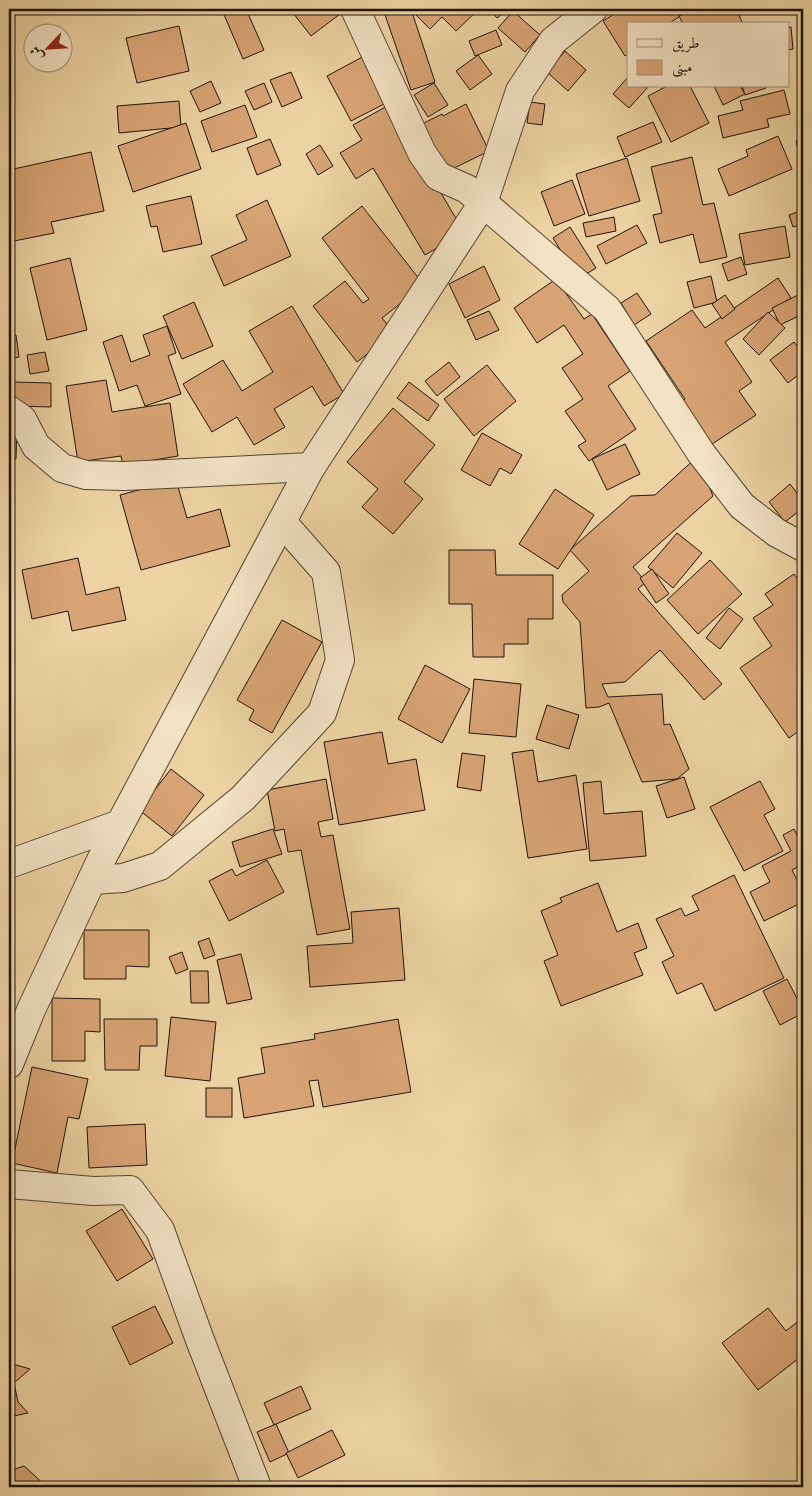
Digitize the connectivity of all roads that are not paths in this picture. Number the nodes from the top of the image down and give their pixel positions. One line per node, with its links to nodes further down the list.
1 (355, 9): 3 (street)
2 (593, 9): 3 (street)
3 (483, 203): 5 (street); 7 (street)
4 (9, 410): 5 (street)
5 (311, 467): 6 (street)
6 (282, 522): 8 (street); 10 (street)
7 (803, 547)
8 (120, 824): 9 (street); 10 (street)
9 (9, 864)
10 (92, 880): 11 (street)
11 (9, 1064)
12 (9, 1184): 13 (street)
13 (257, 1487)

